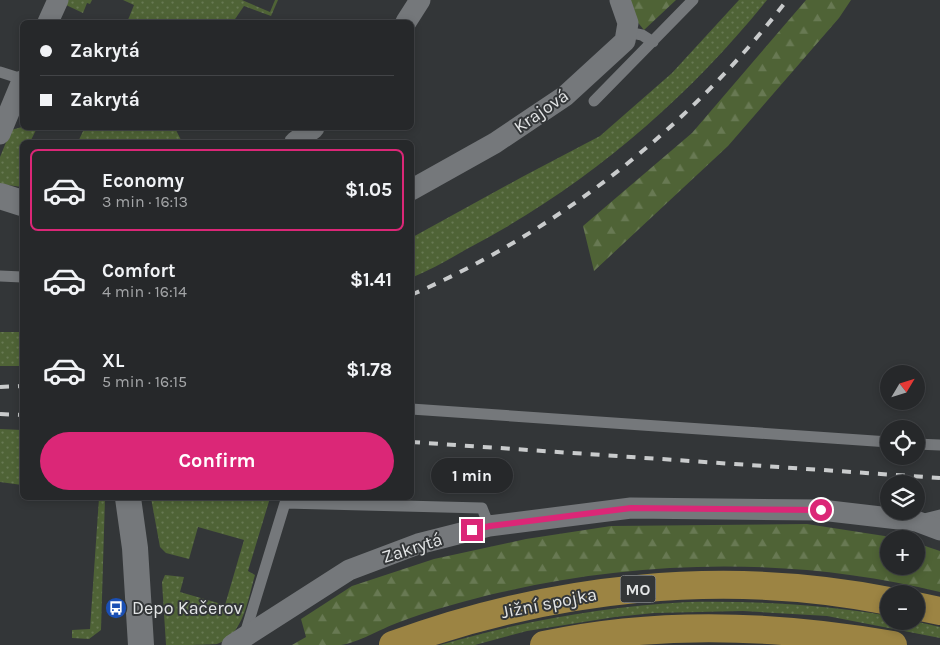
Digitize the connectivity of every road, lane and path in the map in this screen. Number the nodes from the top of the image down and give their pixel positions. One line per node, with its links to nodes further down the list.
1 (58, 0): 5 (street)
2 (420, 0): 6 (street)
3 (620, 0): 7 (street)
4 (693, 0): 8 (lane)
5 (49, 20)
6 (407, 20)
7 (627, 32): 8 (lane); 16 (street, Krajová)
8 (653, 42): 12 (lane)
9 (0, 72): 10 (lane)
10 (20, 79)
11 (20, 85): 14 (street)
12 (594, 101)
13 (311, 130): 15 (street)
14 (0, 134)
15 (298, 140)
16 (414, 188)
17 (0, 196): 18 (street)
18 (20, 202)
19 (0, 276): 20 (lane)
20 (20, 278)
21 (414, 409): 22 (lane)
22 (880, 441)
23 (925, 445): 24 (lane)
24 (940, 446)
25 (128, 500): 34 (street)
26 (940, 515): 27 (lane)
27 (916, 521): 28 (street, Zakrytá); 29 (street, Zakrytá)
28 (490, 526): 33 (street, Zakrytá); 33 (lane)
29 (940, 530)
30 (880, 599): 35 (highway, Jižní spojka / MO)
31 (925, 608): 32 (highway)
32 (940, 611)
33 (238, 642)
34 (141, 645)
35 (393, 645)
36 (544, 645): 37 (highway)
37 (893, 645)

